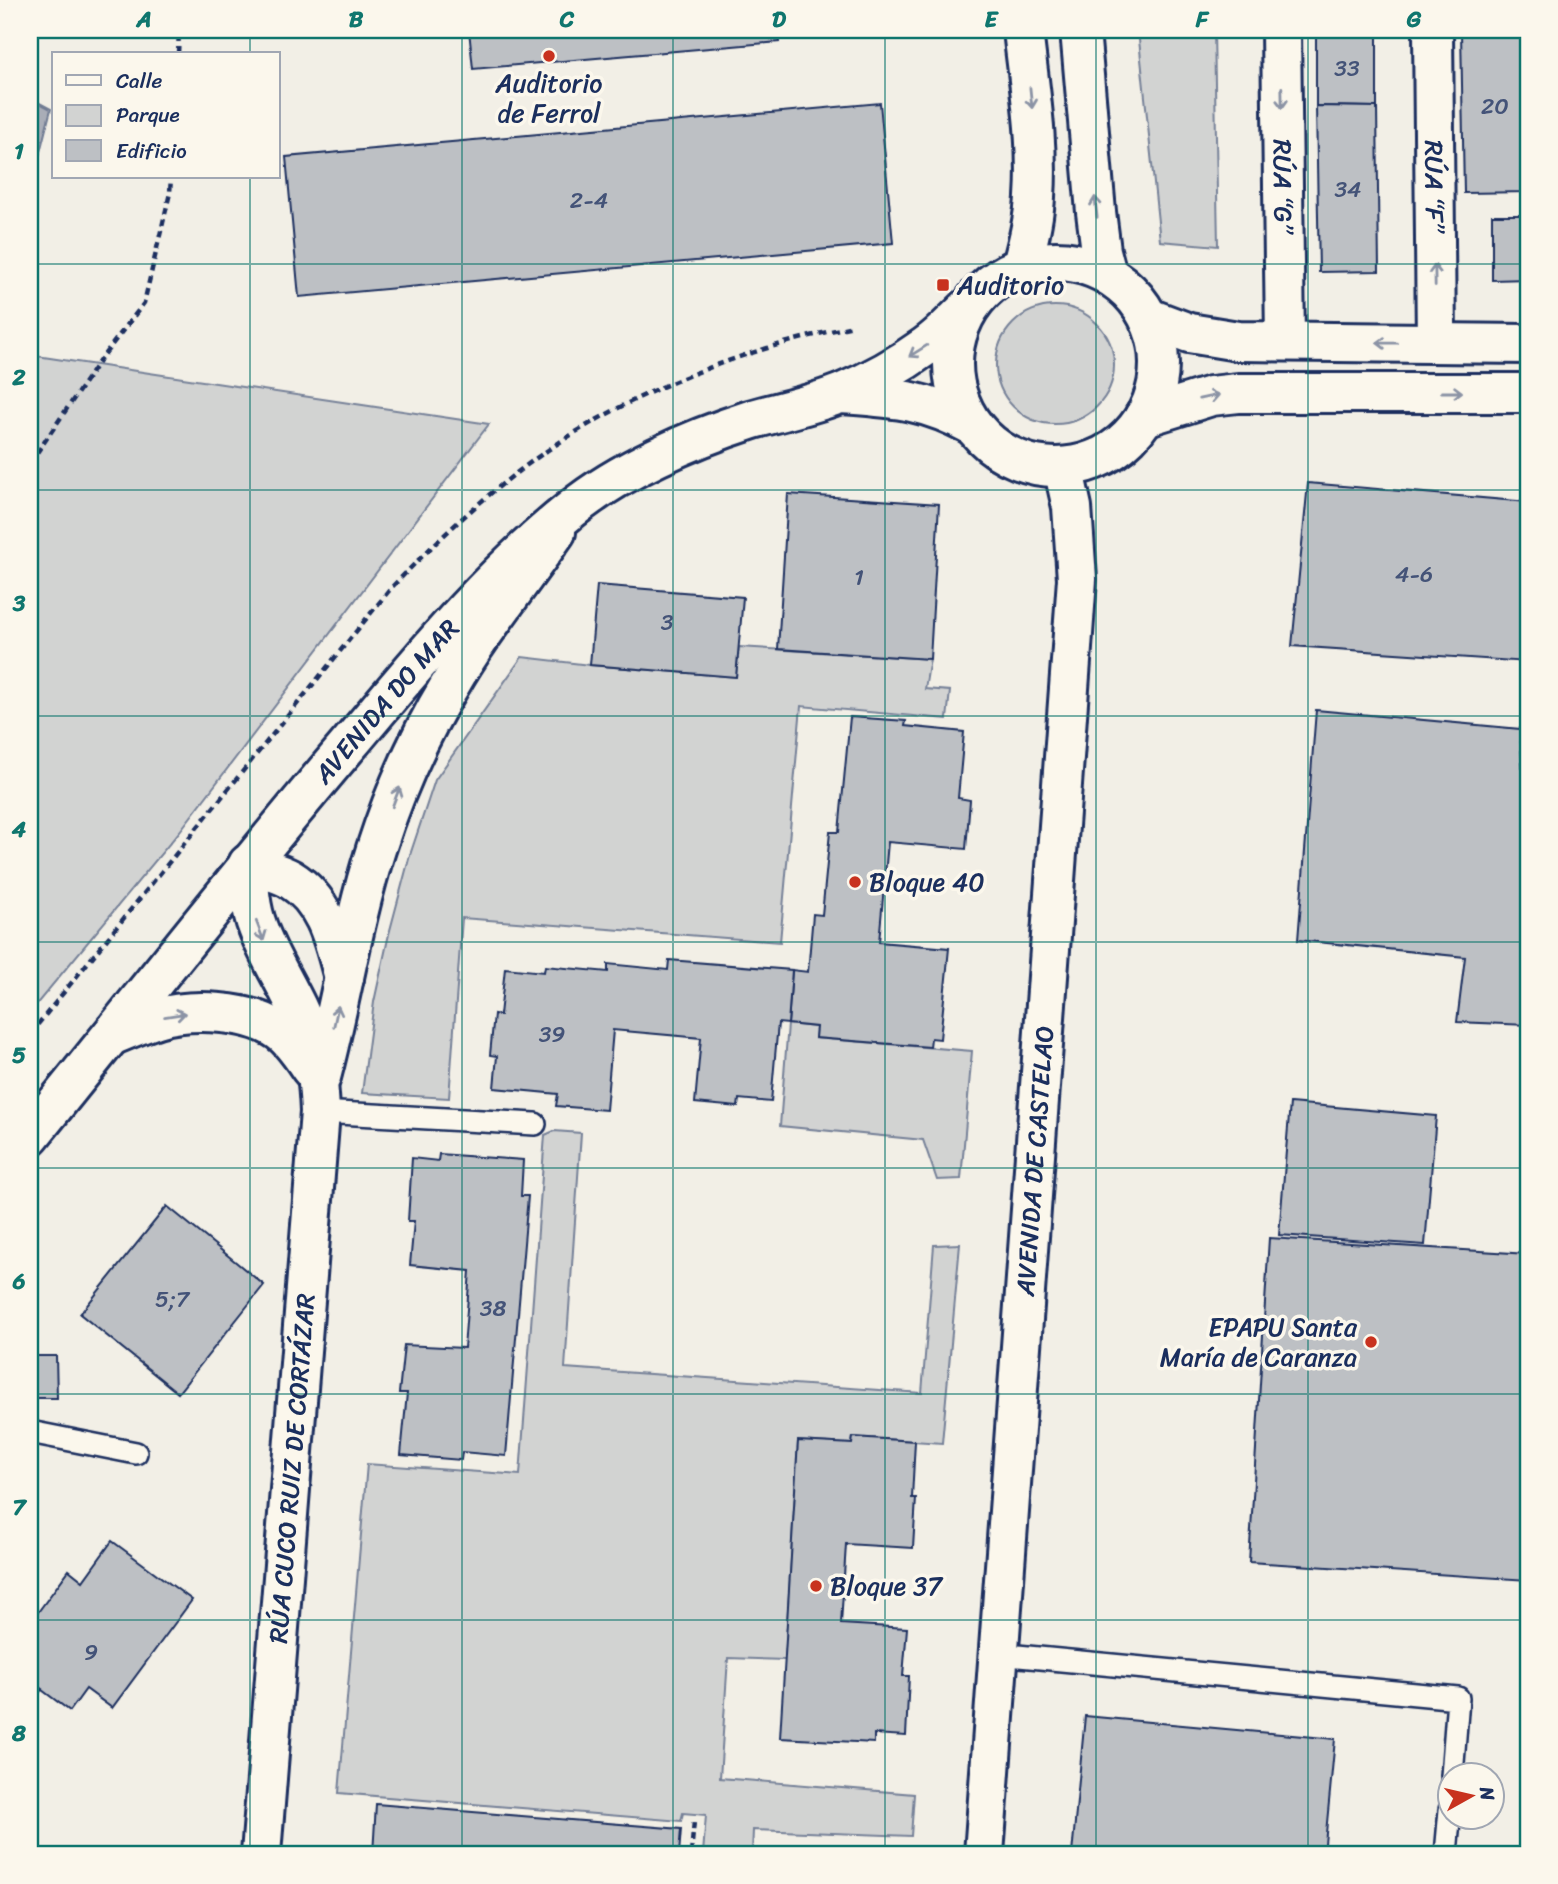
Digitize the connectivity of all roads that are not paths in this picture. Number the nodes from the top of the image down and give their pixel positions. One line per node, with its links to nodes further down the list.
1 (1023, 30): 5 (street, one-way to 5)
2 (1080, 30): 6 (street, one-way to 2)
3 (1281, 30): 9 (street, RÚA “G”, one-way to 9)
4 (1433, 30): 10 (street, RÚA “F”, one-way to 4)
5 (1022, 265): 6 (street); 7 (street)
6 (1107, 274): 8 (street)
7 (969, 307): 13 (street, AVENIDA DO MAR, one-way to 13); 15 (street)
8 (1149, 318): 9 (street); 14 (street)
9 (1285, 341): 10 (street, one-way to 9)
10 (1436, 343): 11 (street)
11 (1528, 344)
12 (1528, 393): 14 (street, one-way to 12)
13 (841, 394): 15 (street, AVENIDA DO MAR); 17 (street, AVENIDA DO MAR)
14 (1144, 417): 16 (street)
15 (972, 425): 16 (street)
16 (1063, 467): 26 (street, AVENIDA DE CASTELAO)
17 (573, 508): 18 (street, AVENIDA DO MAR); 19 (street, one-way to 17)
18 (248, 864): 19 (street); 20 (street, AVENIDA DO MAR); 21 (street, one-way to 21)
19 (344, 978): 21 (street, one-way to 19)
20 (111, 1036): 21 (street, one-way to 21); 23 (street, AVENIDA DO MAR)
21 (320, 1097): 22 (lane); 29 (street, RÚA CUCO RUIZ DE CORTÁZAR)
22 (535, 1124)
23 (30, 1136)
24 (30, 1432): 25 (lane)
25 (136, 1453)
26 (998, 1654): 27 (lane); 30 (street, AVENIDA DE CASTELAO)
27 (1453, 1762)
28 (1448, 1832): 31 (lane)
29 (261, 1854)
30 (984, 1854)
31 (1446, 1854)

